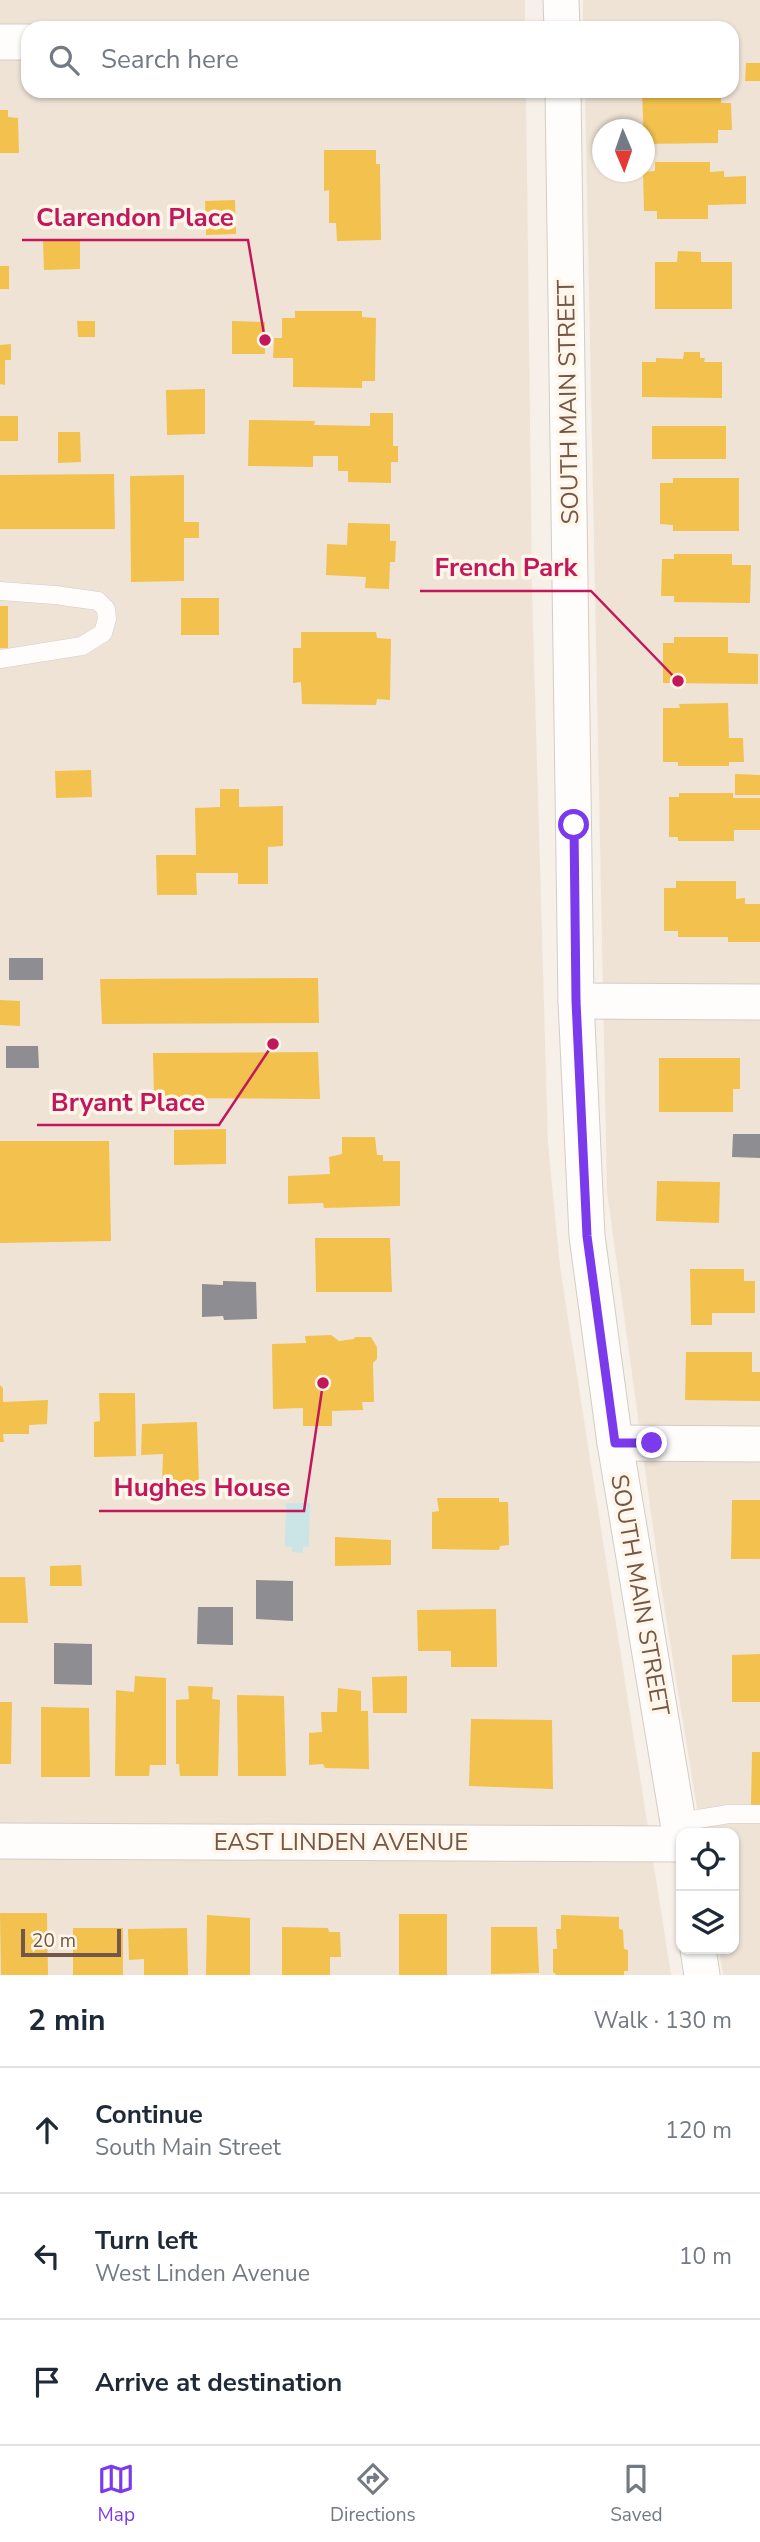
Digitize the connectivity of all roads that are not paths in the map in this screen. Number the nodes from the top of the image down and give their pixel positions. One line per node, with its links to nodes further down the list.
1 (561, 0): 2 (street)
2 (562, 21)
3 (0, 42): 4 (street)
4 (21, 43)
5 (563, 98): 8 (street, SOUTH MAIN STREET)
6 (0, 591): 7 (lane)
7 (0, 659)
8 (576, 1001): 9 (street); 10 (street, SOUTH MAIN STREET)
9 (760, 1002)
10 (615, 1443): 11 (street); 13 (street, SOUTH MAIN STREET)
11 (760, 1444)
12 (760, 1814): 14 (lane)
13 (679, 1828)
14 (698, 1828)
15 (676, 1836): 16 (street, EAST LINDEN AVENUE)
16 (0, 1841)
17 (699, 1954): 18 (street)
18 (702, 1975)

